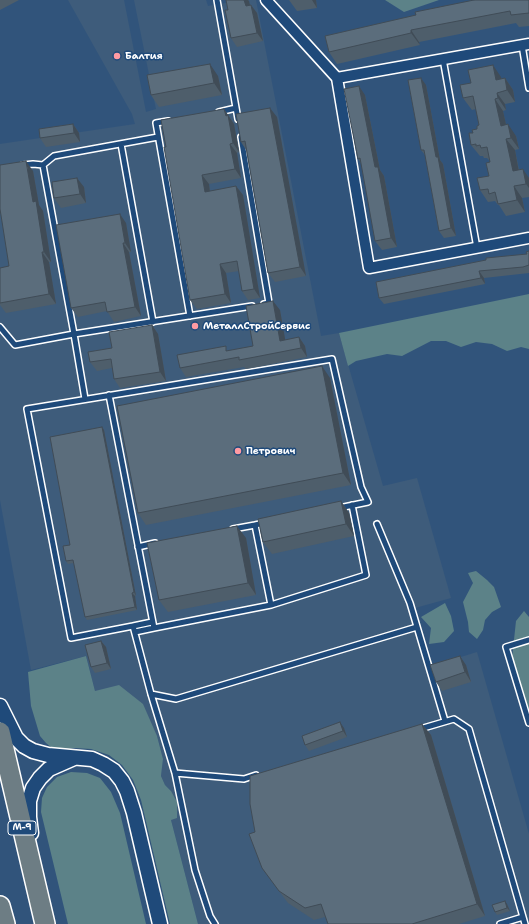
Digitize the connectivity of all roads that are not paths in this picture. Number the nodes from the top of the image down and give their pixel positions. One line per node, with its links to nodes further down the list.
1 (217, 0): 7 (lane)
2 (266, 0): 5 (street)
3 (526, 44): 4 (street); 6 (lane)
4 (443, 59): 5 (street); 17 (lane)
5 (337, 78): 17 (street)
6 (529, 88)
7 (236, 108): 8 (lane); 10 (lane)
8 (214, 112)
9 (170, 120): 12 (lane)
10 (239, 124)
11 (240, 132): 18 (lane)
12 (158, 137): 13 (lane); 18 (lane)
13 (121, 144): 14 (lane); 19 (lane)
14 (43, 165): 15 (lane); 21 (lane)
15 (20, 166)
16 (529, 238): 17 (street)
17 (477, 248)
18 (190, 316): 19 (lane)
19 (153, 322): 21 (lane)
20 (0, 327): 21 (lane)
21 (74, 334): 23 (lane)
22 (109, 395): 23 (lane); 24 (lane); 31 (lane)
23 (84, 399): 34 (lane)
24 (352, 505): 25 (lane); 32 (lane)
25 (330, 510)
26 (270, 522): 28 (lane)
27 (377, 524): 35 (lane)
28 (255, 525): 29 (lane); 32 (lane)
29 (224, 530)
30 (162, 542): 31 (lane)
31 (138, 547): 33 (lane)
32 (271, 605): 36 (lane)
33 (152, 622): 34 (lane); 36 (lane)
34 (133, 626): 37 (lane)
35 (417, 627): 39 (lane); 41 (lane)
36 (154, 628): 37 (lane)
37 (135, 632): 39 (lane)
38 (529, 640): 42 (lane)
39 (151, 694): 46 (lane)
40 (0, 706): 45 (street)
41 (445, 721): 43 (lane); 49 (lane)
42 (529, 723)
43 (416, 730)
44 (0, 732): 51 (highway, М-9)
45 (76, 757): 51 (street, М-9); 52 (street)
46 (174, 773): 47 (lane); 53 (lane)
47 (259, 775)
48 (0, 907): 50 (highway)
49 (524, 917): 54 (lane); 55 (lane)
50 (5, 924)
51 (45, 924)
52 (160, 924)
53 (215, 924)
54 (500, 924)
55 (525, 924)

